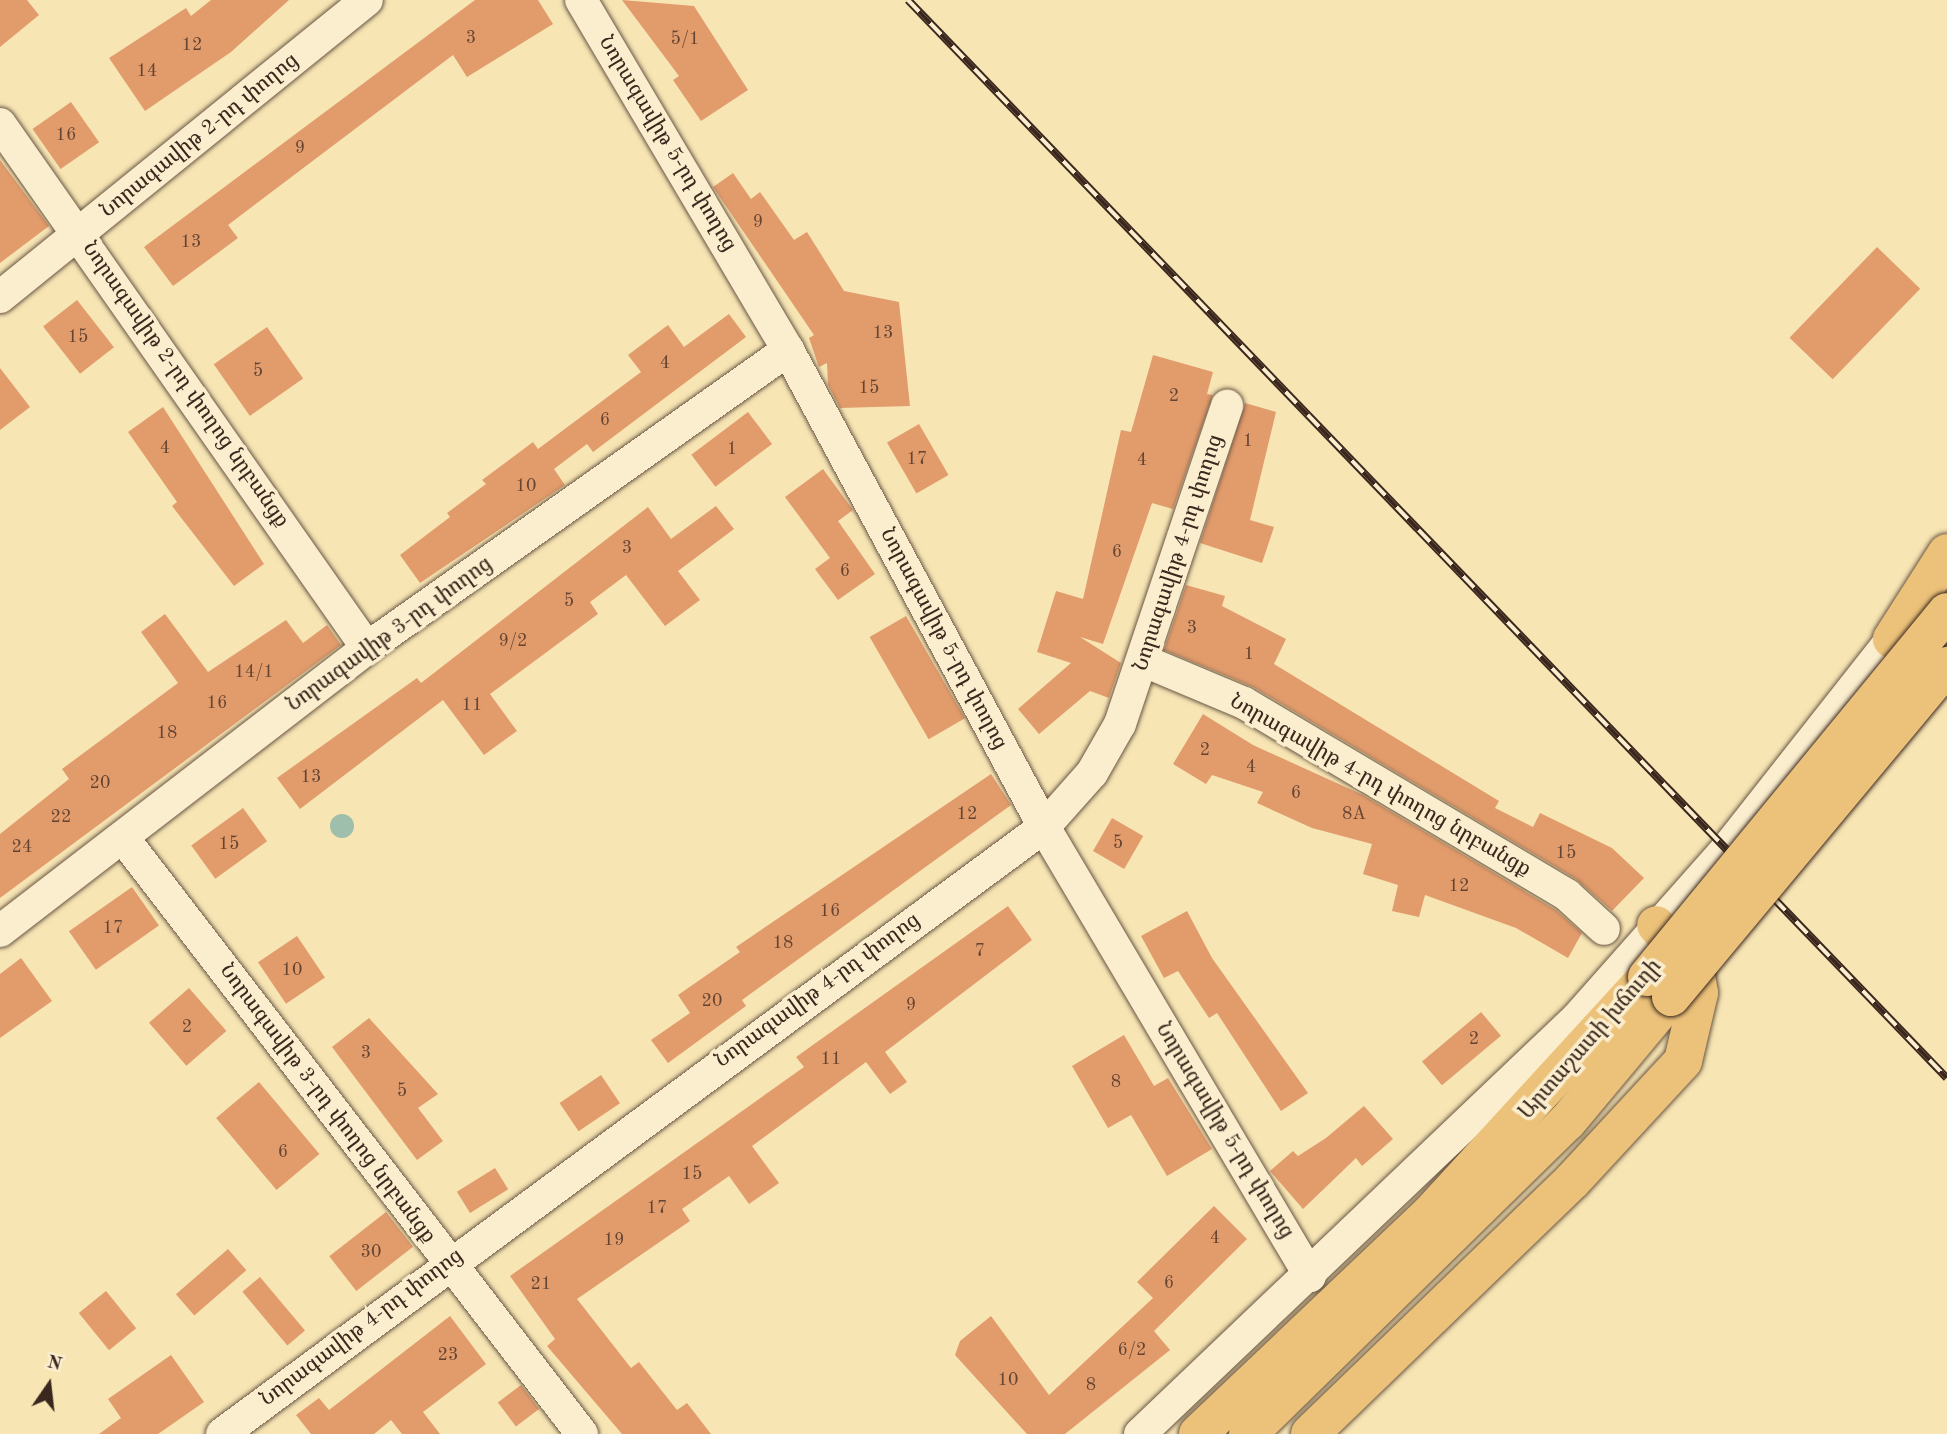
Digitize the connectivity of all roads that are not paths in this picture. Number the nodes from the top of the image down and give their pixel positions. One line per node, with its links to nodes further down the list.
1 (367, 0): 4 (street, Նորագավիթ 2-րդ փողոց)
2 (582, 0): 6 (street, Նորագավիթ 5-րդ փողոց)
3 (0, 124): 4 (street, Նորագավիթ 2-րդ փողոց նրբանցք)
4 (81, 234): 5 (street, Նորագավիթ 2-րդ փողոց); 11 (street, Նորագավիթ 2-րդ փողոց նրբանցք)
5 (0, 297)
6 (788, 350): 11 (street, Նորագավիթ 3-րդ փողոց); 15 (street, Նորագավիթ 5-րդ փողոց)
7 (1227, 406): 12 (street, Նորագավիթ 4-րդ փողոց)
8 (1947, 553): 10 (highway)
9 (1947, 612): 20 (highway, Արտաշատի խճուղի, bridge)
10 (1892, 639): 14 (highway); 17 (street, Արտաշատի խճուղի)
11 (367, 648): 16 (street, Նորագավիթ 3-րդ փողոց)
12 (1144, 661): 15 (street, Նորագավիթ 4-րդ փողոց); 18 (street, Նորագավիթ 4-րդ փողոց նրբանցք)
13 (1947, 666): 20 (highway, Արտաշատի խճուղի, bridge)
14 (1947, 677)
15 (1044, 827): 21 (street, Նորագավիթ 4-րդ փողոց); 22 (street, Նորագավիթ 5-րդ փողոց)
16 (124, 839): 19 (street, Նորագավիթ 3-րդ փողոց); 21 (street, Նորագավիթ 3-րդ փողոց նրբանցք)
17 (1656, 925): 22 (street, Արտաշատի խճուղի); 28 (highway)
18 (1604, 929)
19 (0, 931)
20 (1659, 987): 26 (highway, Արտաշատի խճուղի); 27 (highway, Արտաշատի խճուղի)
21 (447, 1262): 23 (street, Նորագավիթ 4-րդ փողոց); 24 (street, Նորագավիթ 3-րդ փողոց նրբանցք)
22 (1310, 1276): 25 (street, Արտաշատի խճուղի)
23 (222, 1434)
24 (582, 1434)
25 (1140, 1434)
26 (1198, 1434)
27 (1248, 1434)
28 (1310, 1434)

